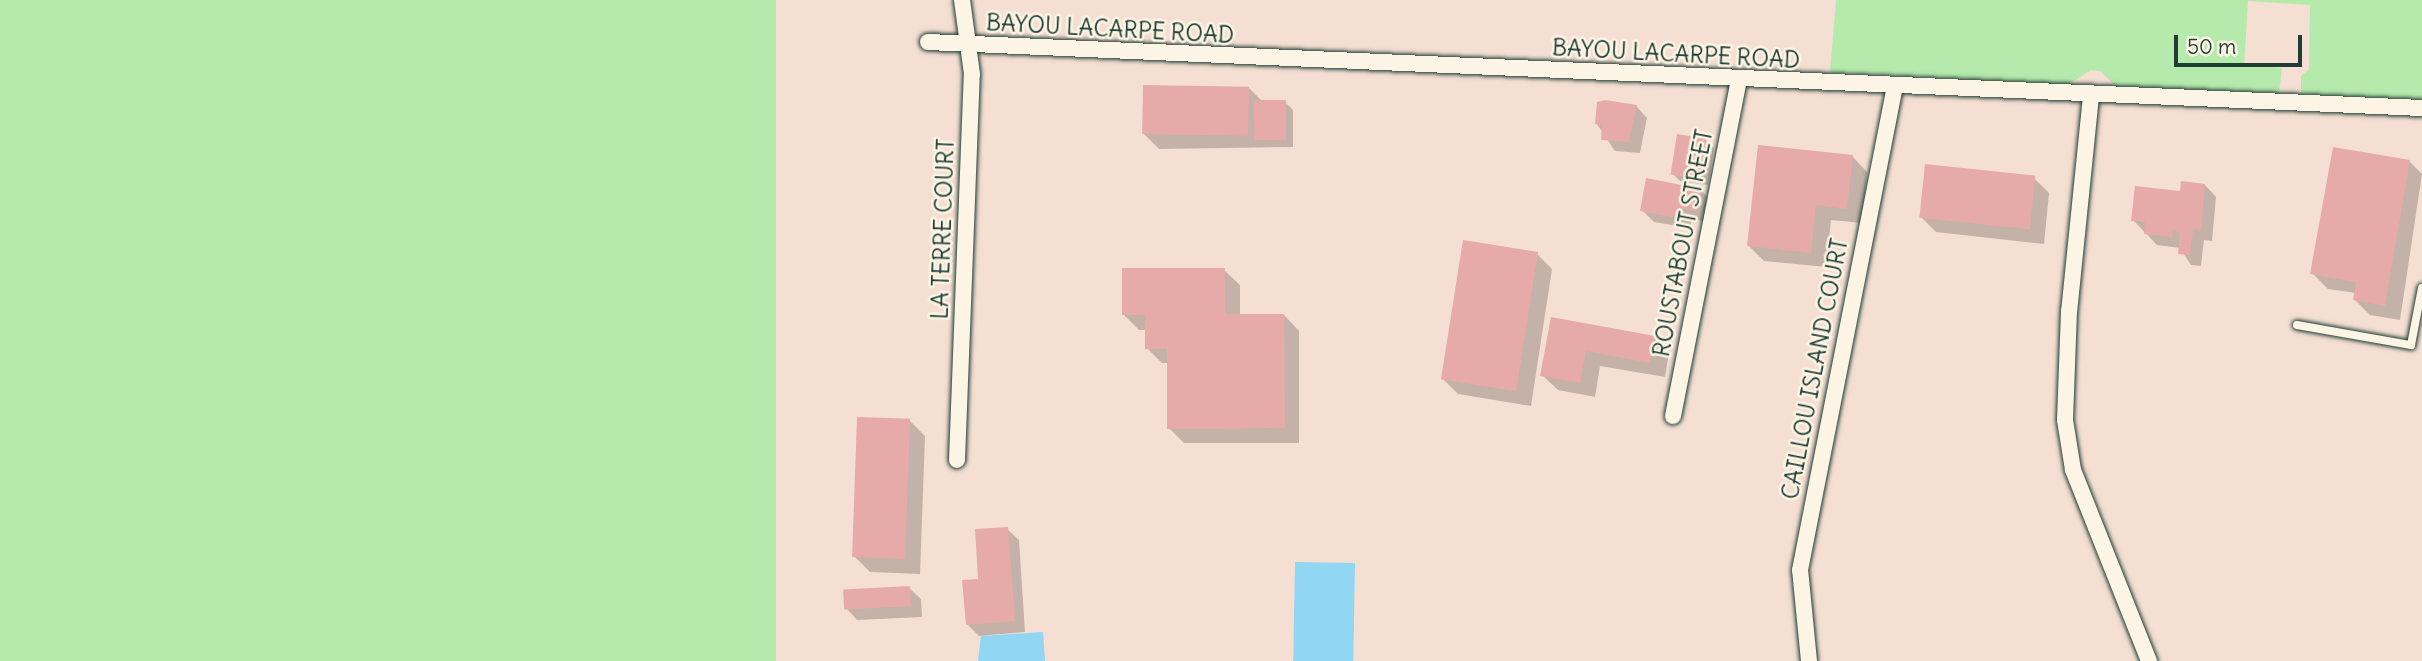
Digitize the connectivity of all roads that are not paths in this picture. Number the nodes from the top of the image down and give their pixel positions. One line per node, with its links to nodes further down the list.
1 (962, 0): 3 (street, LA TERRE COURT)
2 (928, 42): 3 (street, BAYOU LACARPE ROAD)
3 (965, 45): 4 (street, BAYOU LACARPE ROAD); 11 (street, LA TERRE COURT)
4 (1739, 79): 5 (street, BAYOU LACARPE ROAD); 10 (street, ROUSTABOUT STREET)
5 (1895, 87): 6 (street, BAYOU LACARPE ROAD); 12 (street, CAILLOU ISLAND COURT)
6 (2091, 96): 7 (street, BAYOU LACARPE ROAD); 13 (street)
7 (2422, 108)
8 (2422, 288): 9 (lane)
9 (2298, 325)
10 (1673, 416)
11 (957, 460)
12 (1809, 661)
13 (2149, 661)

